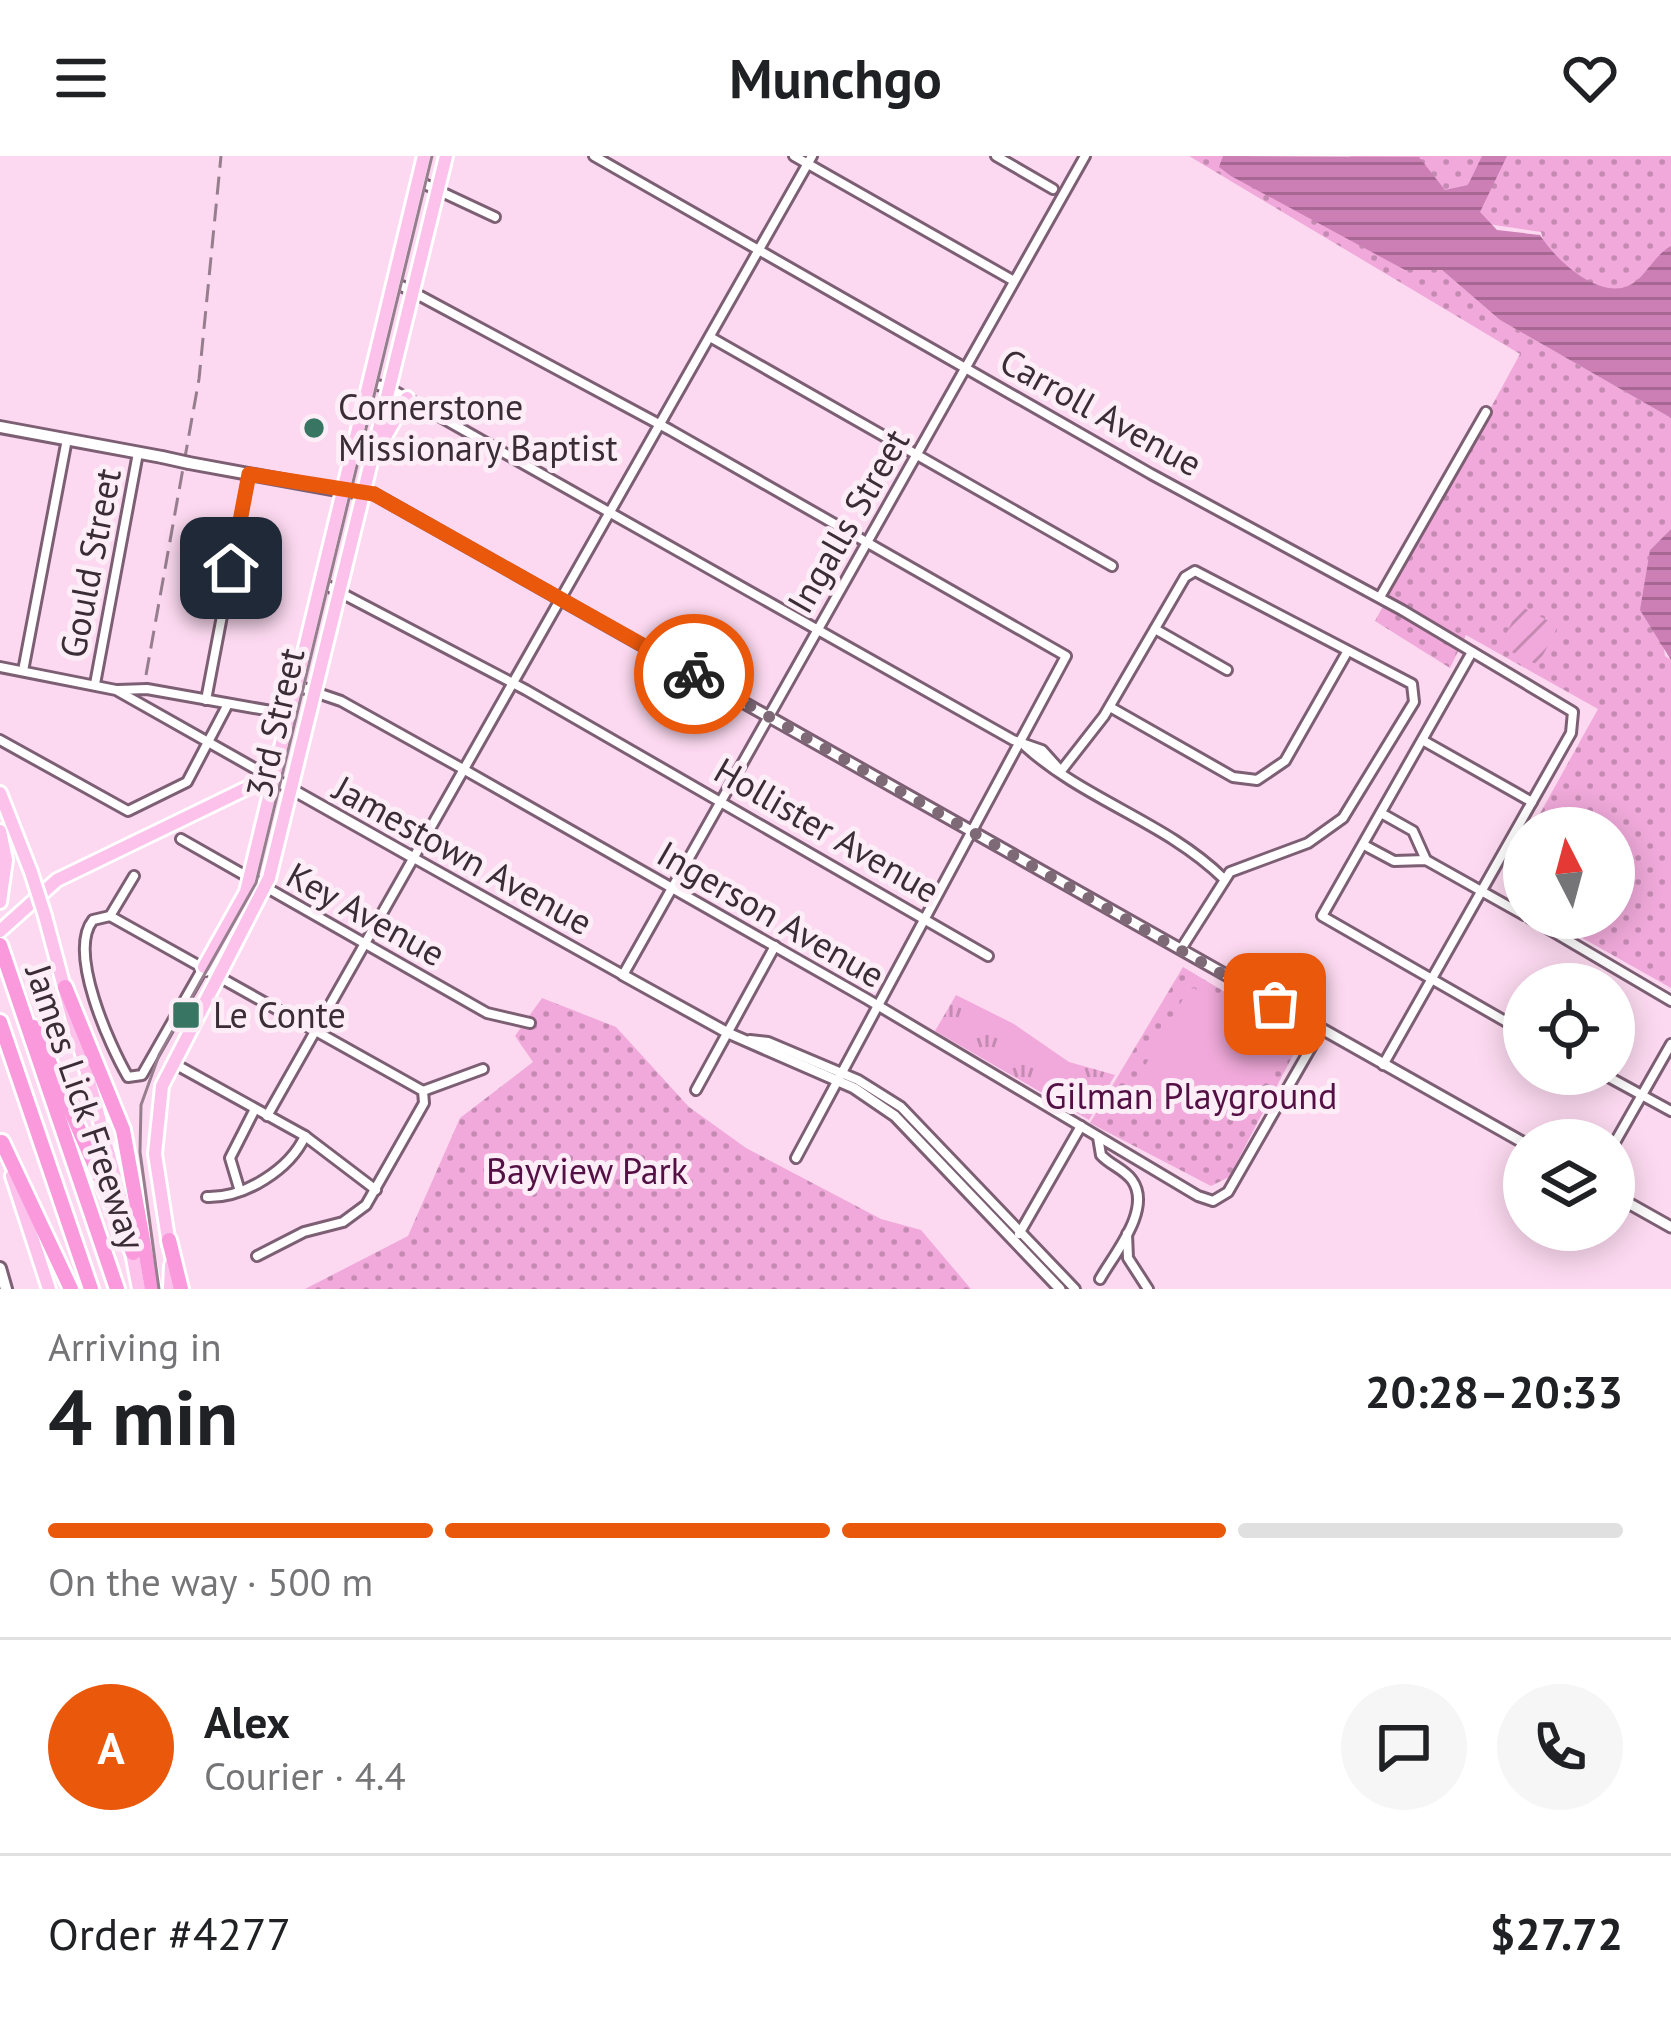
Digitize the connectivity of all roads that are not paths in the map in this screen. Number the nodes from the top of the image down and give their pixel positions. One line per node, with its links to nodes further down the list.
1 (424, 156): 8 (main road, 3rd Street)
2 (446, 156): 9 (main road, 3rd Street)
3 (594, 156): 12 (street, Carroll Avenue)
4 (794, 156): 7 (street)
5 (995, 156): 10 (street)
6 (1085, 156): 13 (street, Ingalls Street)
7 (810, 160): 12 (street); 13 (street)
8 (418, 181): 9 (street); 14 (main road, 3rd Street)
9 (438, 186): 11 (street); 15 (main road, 3rd Street)
10 (1053, 189)
11 (496, 217)
12 (758, 251): 16 (street); 17 (street, Carroll Avenue)
13 (1014, 281): 17 (street, Ingalls Street)
14 (395, 284): 15 (street); 18 (main road, 3rd Street)
15 (411, 287): 19 (main road, 3rd Street); 22 (street)
16 (710, 337): 22 (street); 26 (street)
17 (964, 368): 26 (street, Ingalls Street); 36 (street, Carroll Avenue)
18 (370, 383): 19 (street); 29 (main road, 3rd Street)
19 (389, 388): 20 (street); 27 (main road, 3rd Street)
20 (407, 398): 27 (main road); 31 (street)
21 (1486, 412): 36 (street)
22 (661, 425): 31 (street); 32 (street)
23 (0, 427): 24 (main road)
24 (67, 439): 25 (main road); 44 (street)
25 (138, 453): 28 (main road, bridge); 45 (street, Gould Street)
26 (916, 455): 32 (street, Ingalls Street); 33 (street)
27 (371, 460): 30 (main road, 3rd Street)
28 (249, 474): 29 (main road); 50 (street)
29 (342, 491): 30 (street); 34 (main road, 3rd Street)
30 (364, 492): 35 (main road, 3rd Street); 37 (street)
31 (611, 512): 37 (street); 38 (street)
32 (866, 542): 38 (street, Ingalls Street); 58 (street)
33 (1112, 566)
34 (320, 583): 35 (street, Hollister Avenue); 47 (main road, 3rd Street)
35 (339, 589): 46 (street, Hollister Avenue); 49 (main road, 3rd Street)
36 (1380, 597): 40 (street, Carroll Avenue)
37 (564, 600): 46 (street); 54 (street)
38 (818, 629): 54 (street, Ingalls Street); 58 (street)
39 (1155, 629): 41 (street); 43 (street); 52 (street)
40 (1472, 652): 56 (street); 65 (street, Carroll Avenue)
41 (1346, 653): 52 (street); 74 (street)
42 (0, 667): 44 (street, Jamestown Avenue)
43 (1227, 670)
44 (23, 671): 45 (street, Jamestown Avenue)
45 (95, 684): 48 (street, Jamestown Avenue)
46 (513, 685): 59 (street); 64 (street, Hollister Avenue)
47 (296, 686): 49 (street, Ingerson Avenue); 53 (main road, 3rd Street)
48 (116, 690): 50 (street); 57 (street, Jamestown Avenue)
49 (313, 690): 59 (street, Ingerson Avenue); 62 (main road, 3rd Street)
50 (206, 700): 51 (street)
51 (228, 704): 53 (street); 57 (street)
52 (1110, 707): 60 (street)
53 (288, 715): 61 (main road, 3rd Street)
54 (770, 717): 64 (street, Ingalls Street); 68 (street)
55 (0, 740): 57 (street)
56 (1424, 741): 65 (street); 66 (street)
57 (208, 742): 61 (street, Jamestown Avenue)
58 (1023, 744): 60 (street); 68 (street)
59 (464, 770): 71 (street); 76 (street, Ingerson Avenue)
60 (1061, 771): 74 (street)
61 (270, 777): 62 (street, Jamestown Avenue); 75 (main road, 3rd Street); 83 (main road)
62 (291, 789): 71 (street, Jamestown Avenue); 77 (main road, 3rd Street)
63 (0, 793): 95 (main road, bridge)
64 (722, 801): 76 (street, Ingalls Street); 82 (street, Hollister Avenue)
65 (1532, 802): 78 (street)
66 (1381, 813): 70 (street); 72 (street)
67 (0, 831): 79 (main road)
68 (974, 832): 82 (street); 88 (street)
69 (181, 838): 75 (street, Key Avenue)
70 (1364, 845): 72 (street); 94 (street)
71 (412, 857): 85 (street); 93 (street, Jamestown Avenue)
72 (1426, 860): 78 (street)
73 (134, 876): 81 (street)
74 (1222, 878): 88 (street)
75 (250, 879): 77 (street, Key Avenue); 90 (main road, 3rd Street)
76 (670, 887): 87 (street, Ingerson Avenue); 93 (street, Ingalls Street)
77 (266, 888): 85 (street, Key Avenue); 92 (main road, 3rd Street)
78 (1481, 891): 80 (street); 94 (street)
79 (0, 902)
80 (1503, 903)
81 (110, 916): 90 (street); 90 (street)
82 (926, 917): 89 (street, Hollister Avenue); 97 (street)
83 (0, 932)
84 (1566, 939): 96 (street)
85 (363, 944): 100 (street, Key Avenue); 101 (street)
86 (0, 945): 91 (highway, James Lick Freeway)
87 (775, 946): 97 (street, Ingerson Avenue); 103 (street)
88 (1181, 949): 102 (street)
89 (988, 956)
90 (204, 967): 92 (street)
91 (10, 975): 131 (highway); 137 (highway, James Lick Freeway)
92 (220, 975): 101 (street); 105 (main road, 3rd Street)
93 (623, 975): 103 (street, Jamestown Avenue)
94 (1431, 981): 98 (street); 106 (street)
95 (65, 987): 131 (main road); 139 (highway)
96 (1671, 1001)
97 (876, 1004): 108 (street); 117 (street, Ingerson Avenue)
98 (1503, 1020)
99 (0, 1022): 136 (highway, James Lick Freeway)
100 (530, 1023)
101 (315, 1030): 109 (street); 115 (street)
102 (1321, 1030): 106 (street); 120 (street, Ingerson Avenue)
103 (726, 1032): 108 (street, Jamestown Avenue); 110 (street)
104 (1671, 1043): 112 (street)
105 (172, 1062): 113 (street); 130 (main road, 3rd Street)
106 (1383, 1065): 118 (street)
107 (483, 1069): 109 (street)
108 (838, 1076): 122 (street); 129 (street, Jamestown Avenue)
109 (423, 1090): 124 (street)
110 (696, 1090)
111 (1635, 1091): 112 (street)
112 (1642, 1095): 114 (street); 116 (street)
113 (255, 1109): 115 (street); 123 (street)
114 (1671, 1112)
115 (267, 1116): 119 (street)
116 (1628, 1119)
117 (1081, 1126): 120 (street, Ingerson Avenue); 129 (street)
118 (1503, 1132)
119 (305, 1136): 123 (street); 124 (street)
120 (1098, 1137): 127 (street)
121 (1, 1139): 134 (main road); 135 (highway)
122 (796, 1158)
123 (239, 1188): 125 (street)
124 (376, 1190): 132 (street)
125 (207, 1196)
126 (1635, 1207): 128 (street)
127 (1129, 1227): 133 (street); 144 (street)
128 (1671, 1227)
129 (1018, 1236): 142 (street, Jamestown Avenue); 143 (street, Jamestown Avenue)
130 (169, 1240): 140 (main road, 3rd Street); 141 (highway)
131 (133, 1252): 138 (main road)
132 (257, 1256)
133 (1100, 1279)
134 (49, 1289)
135 (71, 1289)
136 (91, 1289)
137 (117, 1289)
138 (140, 1289)
139 (152, 1289)
140 (170, 1289)
141 (181, 1289)
142 (1060, 1289)
143 (1075, 1289)
144 (1148, 1289)

